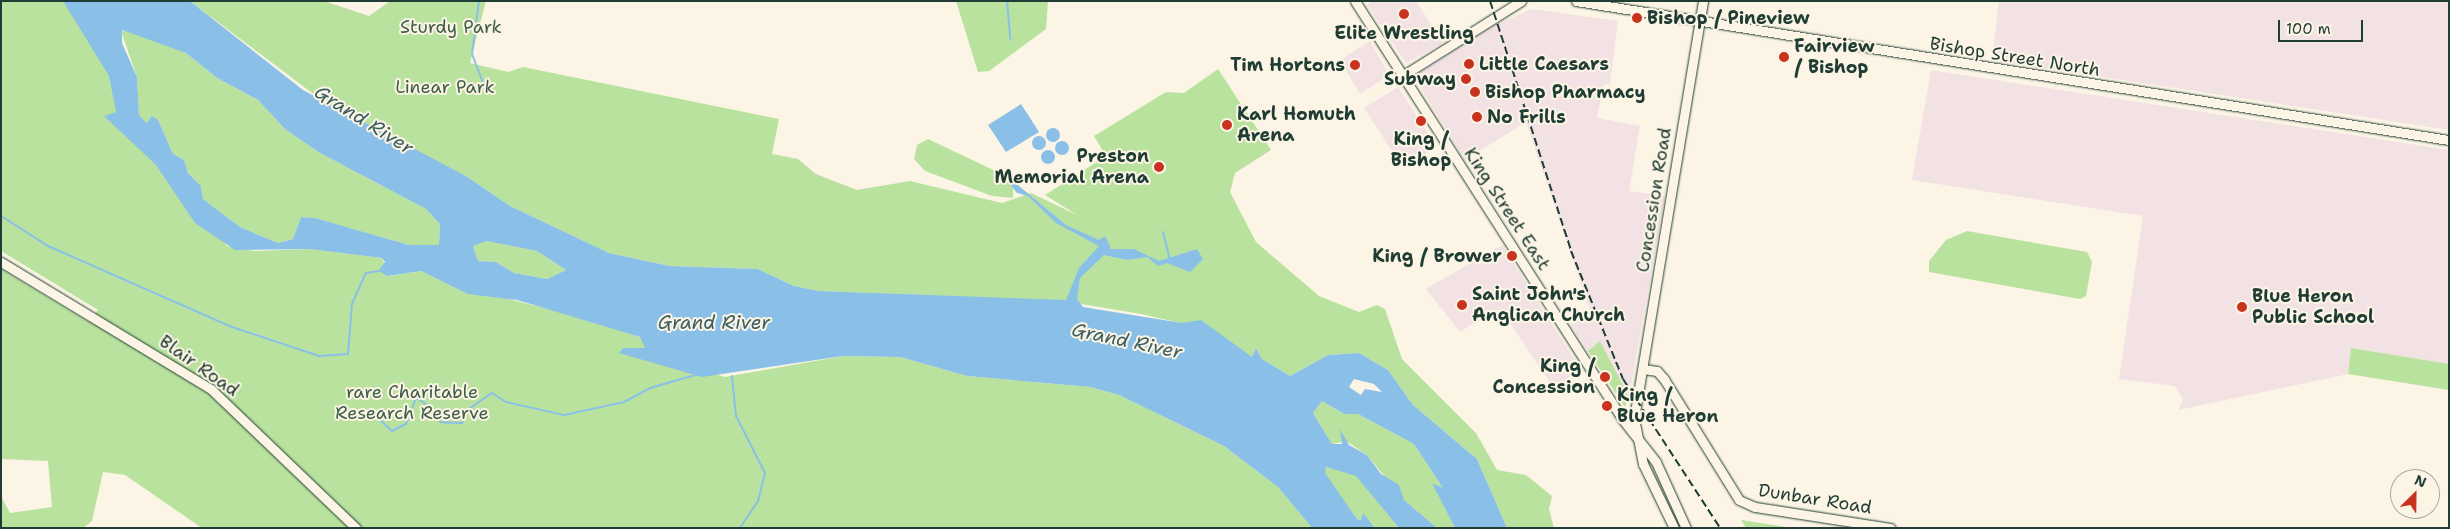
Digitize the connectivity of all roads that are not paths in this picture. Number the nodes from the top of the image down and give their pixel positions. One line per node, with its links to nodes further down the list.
1 (1355, 1): 6 (main road, King Street East)
2 (1521, 1): 6 (main road)
3 (1576, 1): 5 (main road, Bishop Street North)
4 (1704, 1): 5 (main road, Concession Road)
5 (1700, 22): 7 (main road, Bishop Street North); 9 (main road, Concession Road)
6 (1402, 76): 10 (main road, King Street East)
7 (2449, 140)
8 (1, 262): 13 (main road, Blair Road)
9 (1643, 368): 10 (main road, Concession Road); 16 (main road, Dunbar Road)
10 (1634, 434): 11 (main road); 12 (main road)
11 (1678, 512): 12 (main road); 15 (main road)
12 (1669, 517): 14 (main road)
13 (356, 528)
14 (1674, 528)
15 (1686, 528)
16 (1890, 528)

